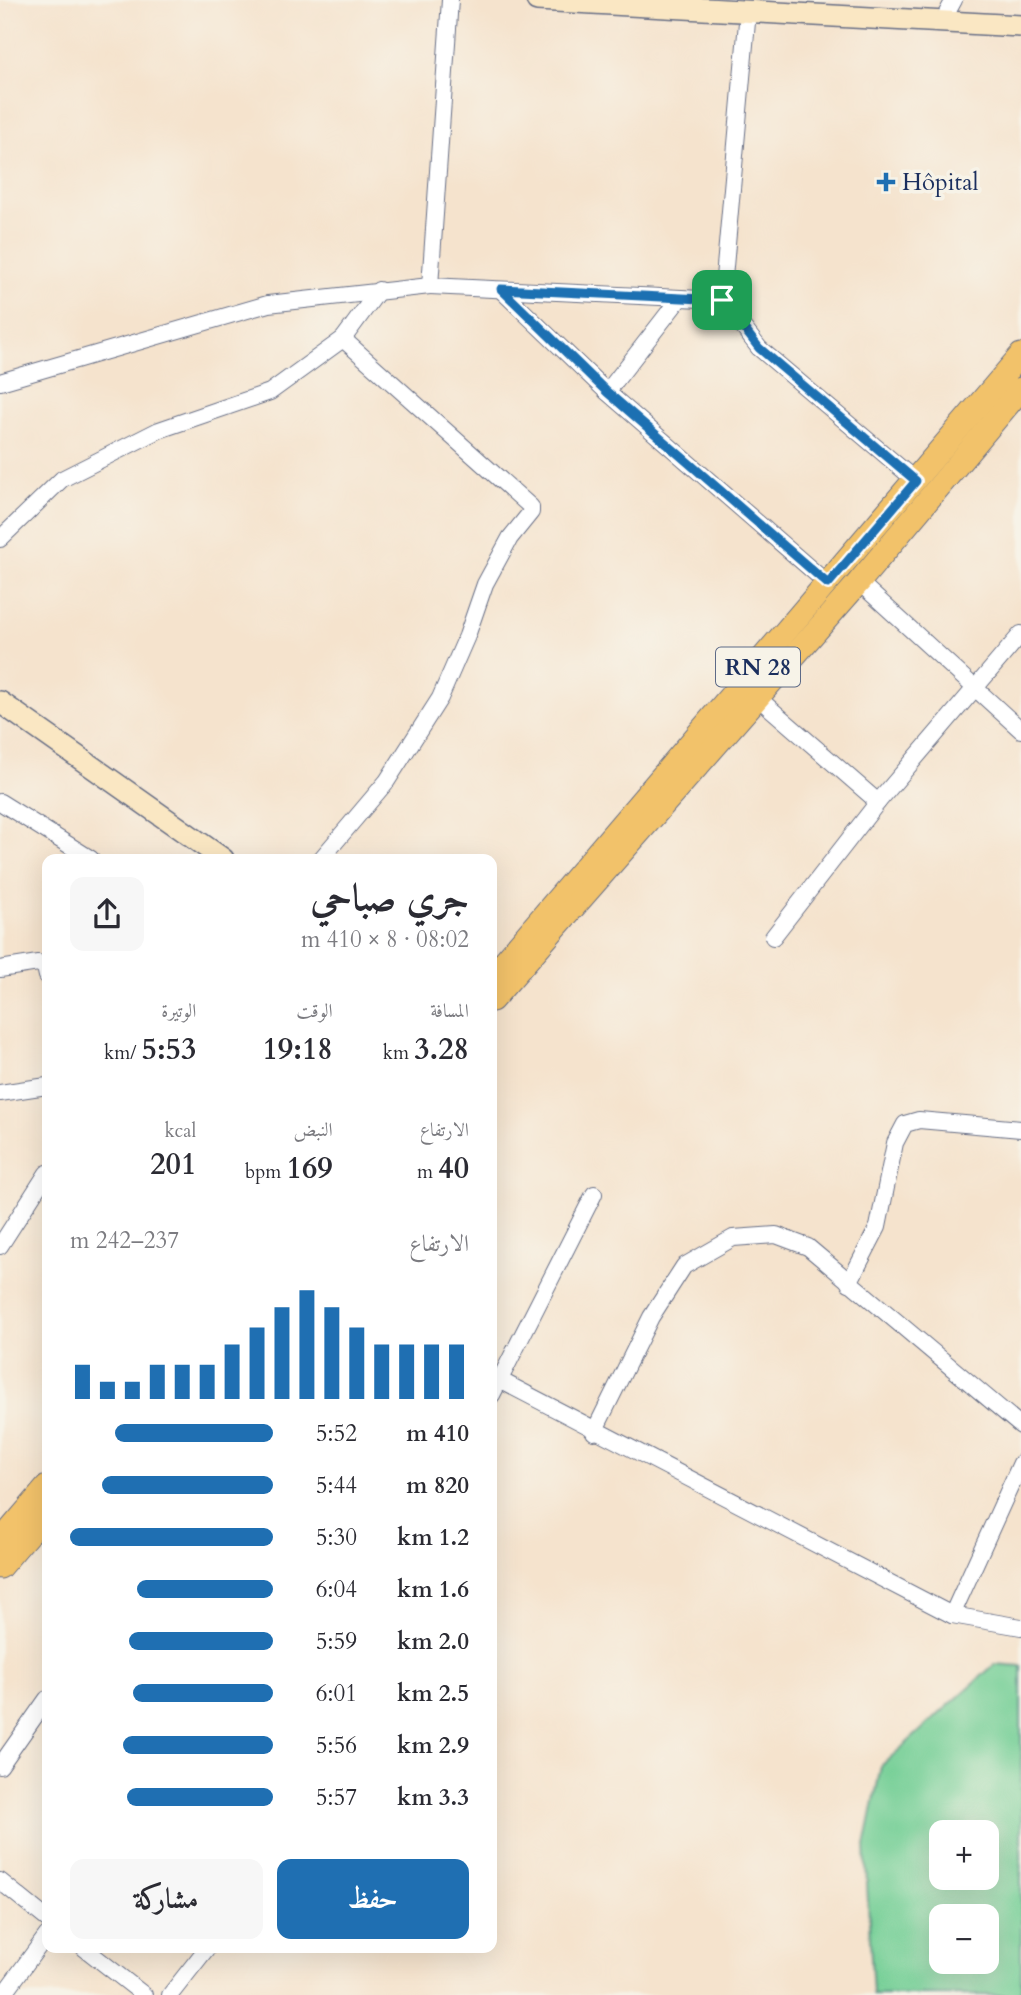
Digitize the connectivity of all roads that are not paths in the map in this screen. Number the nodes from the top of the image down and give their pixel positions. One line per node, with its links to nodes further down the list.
1 (450, 0): 9 (street)
2 (537, 0): 4 (street)
3 (954, 0): 7 (street)
4 (580, 1): 6 (street)
5 (799, 7): 6 (street); 7 (street)
6 (748, 12): 13 (street)
7 (942, 22): 8 (street)
8 (1021, 26)
9 (430, 286): 10 (street); 11 (street)
10 (501, 289): 12 (street); 18 (street)
11 (379, 290): 14 (street); 16 (street)
12 (680, 298): 13 (street); 18 (street)
13 (722, 300): 19 (street)
14 (344, 339): 20 (street); 32 (street)
15 (1021, 355): 19 (main road, RN 28)
16 (0, 382)
17 (1021, 389): 21 (main road, RN 28)
18 (607, 392): 22 (street)
19 (916, 481): 22 (main road, RN 28)
20 (0, 539)
21 (859, 582): 24 (street); 25 (main road, RN 28)
22 (828, 584): 36 (main road, RN 28)
23 (1021, 634): 24 (street)
24 (972, 688): 27 (street); 29 (street)
25 (757, 697): 29 (street); 37 (main road, RN 28)
26 (0, 702): 31 (street)
27 (1021, 730)
28 (0, 802): 30 (street)
29 (878, 802): 33 (street)
30 (83, 854)
31 (216, 854)
32 (325, 854)
33 (773, 937)
34 (42, 965): 35 (street)
35 (0, 970)
36 (497, 970)
37 (497, 994)
38 (42, 1087): 39 (street)
39 (0, 1093)
40 (1021, 1129): 44 (street)
41 (42, 1181): 43 (street)
42 (594, 1194): 45 (street)
43 (0, 1245)
44 (849, 1283): 47 (street); 48 (street)
45 (497, 1374)
46 (497, 1379): 48 (street)
47 (1021, 1426)
48 (594, 1432): 54 (street)
49 (1021, 1462): 54 (street)
50 (42, 1493): 52 (main road)
51 (42, 1518): 53 (main road)
52 (0, 1542)
53 (0, 1567)
54 (952, 1615): 55 (street)
55 (1021, 1627)
56 (42, 1708): 57 (street)
57 (0, 1766)
58 (0, 1881): 59 (street)
59 (42, 1915)
60 (42, 1943): 63 (street)
61 (90, 1953): 64 (street)
62 (203, 1953): 65 (street)
63 (3, 1995)
64 (144, 1995)
65 (170, 1995)

